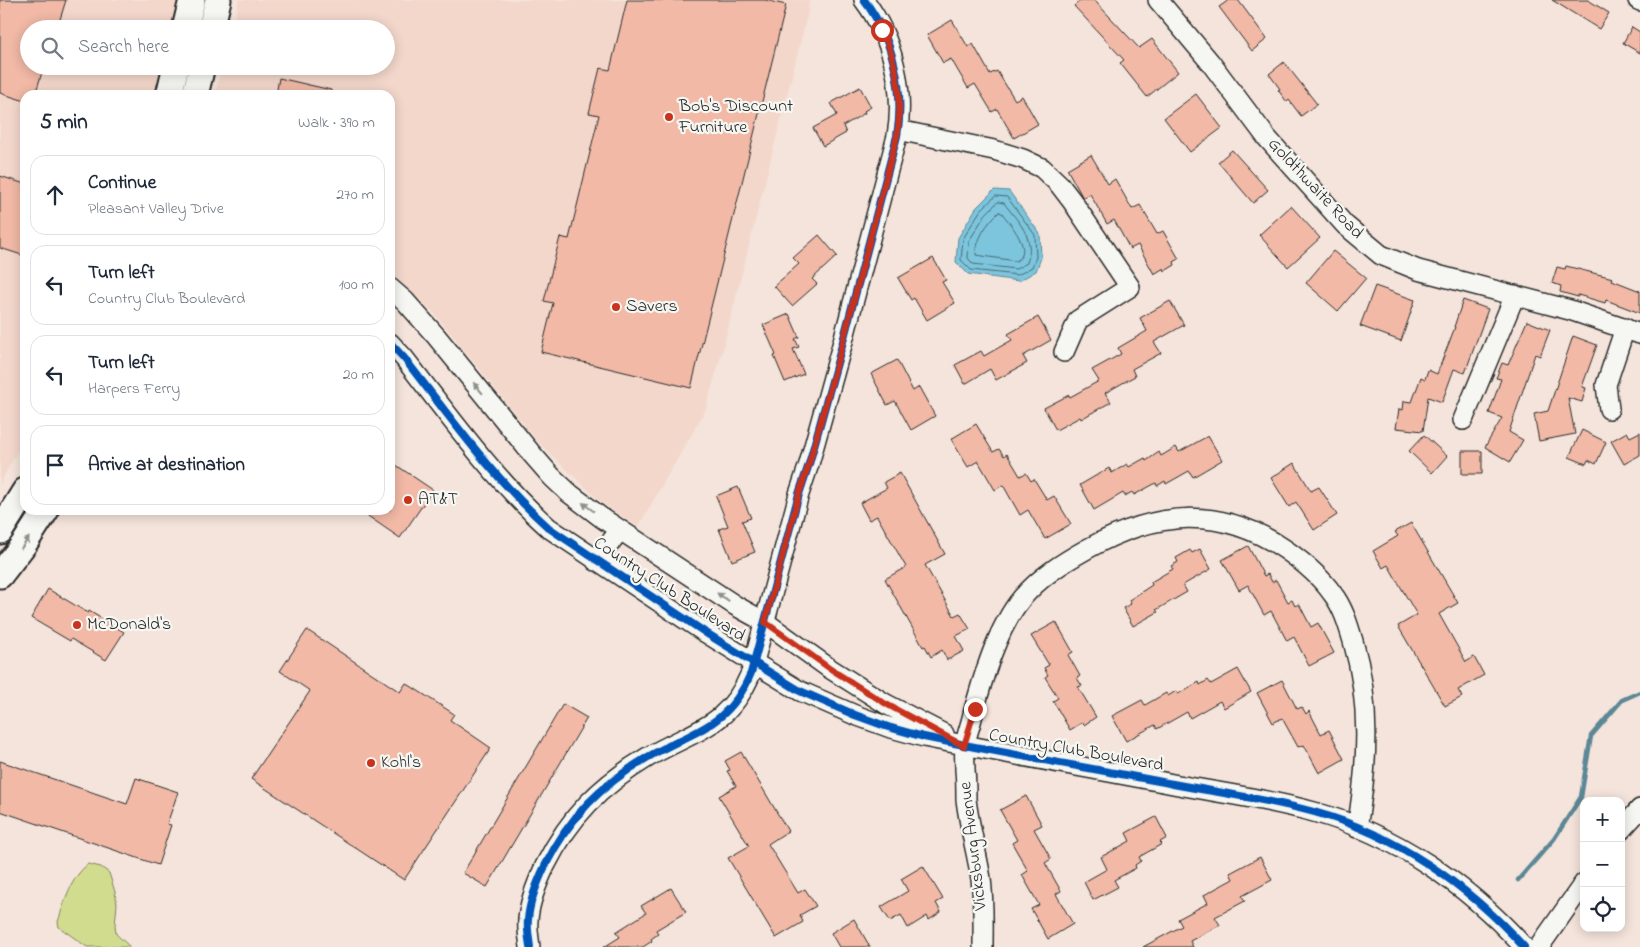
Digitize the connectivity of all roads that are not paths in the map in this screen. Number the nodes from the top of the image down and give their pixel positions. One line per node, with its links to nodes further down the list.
1 (192, 0): 5 (main road)
2 (218, 0): 6 (main road)
3 (864, 0): 11 (street)
4 (1158, 0): 13 (street, Goldthwaite Road)
5 (187, 20)
6 (213, 20)
7 (174, 75): 9 (main road)
8 (200, 75): 10 (main road)
9 (170, 90)
10 (196, 90)
11 (898, 130): 16 (street); 25 (street)
12 (395, 293): 21 (street, Country Club Boulevard, one-way to 12)
13 (1515, 295): 14 (street, Goldthwaite Road); 18 (street)
14 (1632, 331): 17 (street)
15 (395, 348): 23 (street, Country Club Boulevard)
16 (1064, 352)
17 (1609, 410)
18 (1462, 420)
19 (20, 499): 22 (main road)
20 (43, 515): 24 (main road, one-way to 20)
21 (620, 530): 23 (street); 25 (street, Country Club Boulevard, one-way to 21)
22 (0, 531)
23 (596, 561): 26 (street, Country Club Boulevard)
24 (0, 575)
25 (765, 622): 26 (street); 27 (street, Country Club Boulevard)
26 (754, 663): 27 (street, Country Club Boulevard); 32 (street)
27 (964, 746): 30 (street, Country Club Boulevard); 30 (street, Vicksburg Avenue); 33 (street, Vicksburg Avenue)
28 (1640, 809): 29 (street)
29 (1625, 826)
30 (1357, 828): 34 (street, Country Club Boulevard)
31 (1581, 887): 35 (street)
32 (530, 947)
33 (983, 947)
34 (1524, 947)
35 (1539, 947)

